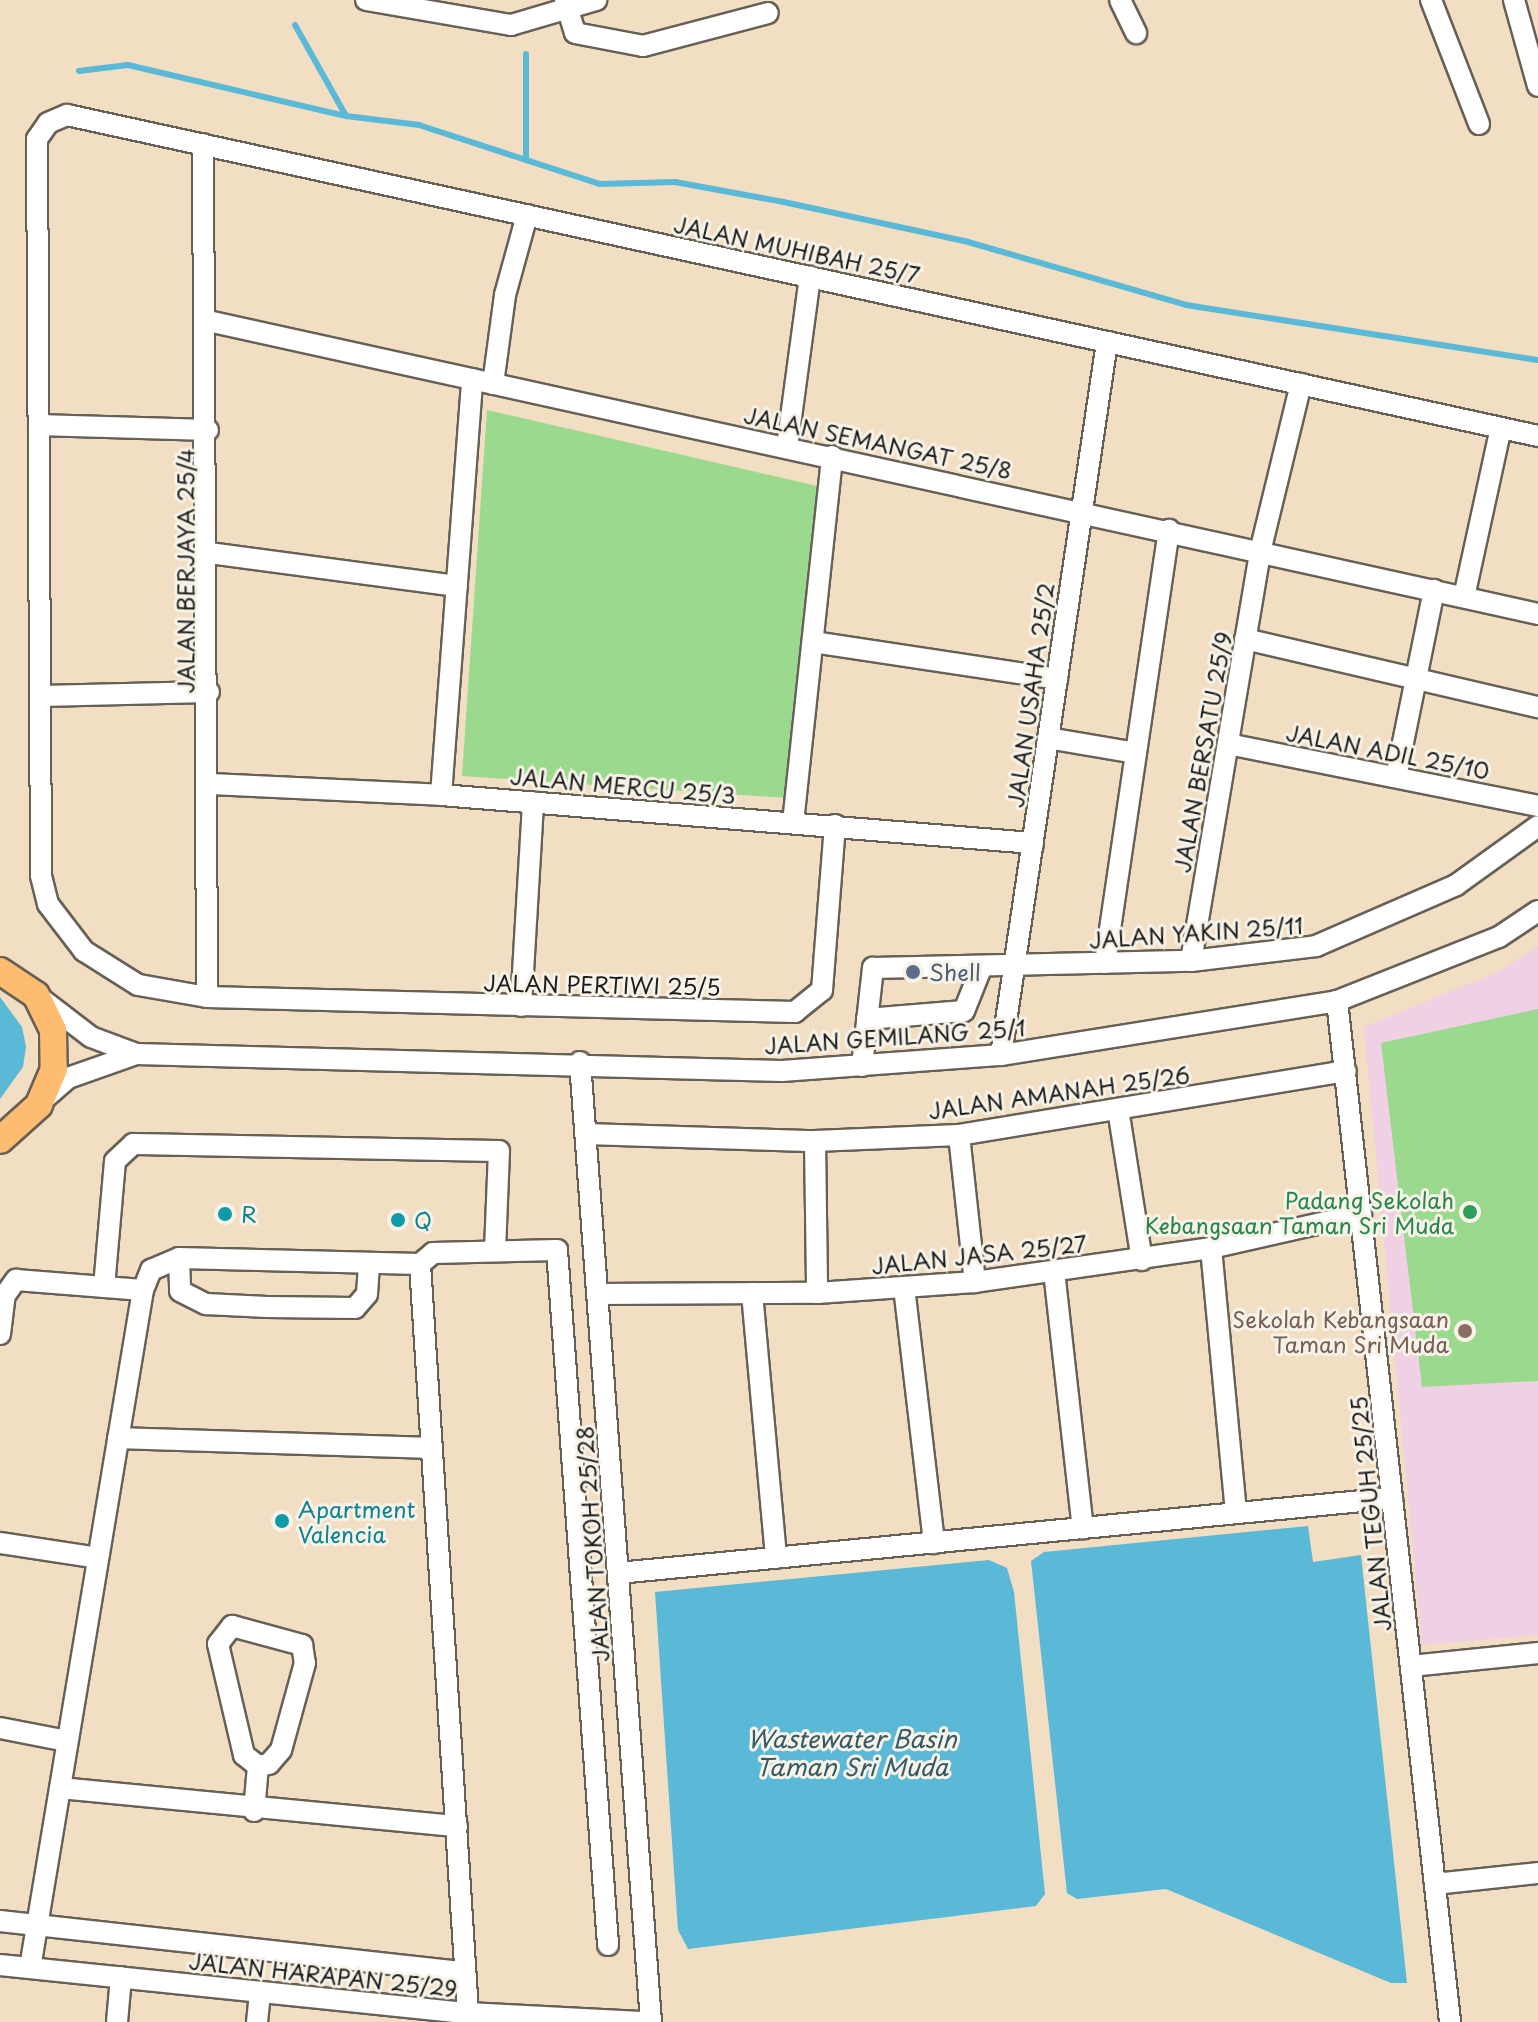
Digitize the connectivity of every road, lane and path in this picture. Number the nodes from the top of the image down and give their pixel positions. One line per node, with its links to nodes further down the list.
1 (366, 0): 5 (street)
2 (1120, 0): 7 (street)
3 (1431, 0): 10 (street)
4 (1514, 0): 8 (street)
5 (573, 3): 6 (street)
6 (768, 13)
7 (1136, 33)
8 (1538, 86)
9 (48, 123): 11 (street, JALAN MUHIBAH 25/7); 19 (street, JALAN PERTIWI 25/5)
10 (1479, 124)
11 (203, 144): 12 (street, JALAN MUHIBAH 25/7); 14 (street, JALAN BERJAYA 25/4)
12 (527, 215): 13 (street, JALAN MUHIBAH 25/7); 17 (street)
13 (810, 277): 15 (street, JALAN MUHIBAH 25/7); 23 (street)
14 (208, 321): 16 (street, JALAN SEMANGAT 25/8); 21 (street, JALAN BERJAYA 25/4)
15 (1107, 342): 18 (street, JALAN MUHIBAH 25/7); 25 (street, JALAN USAHA 25/2)
16 (472, 379): 17 (street, JALAN SEMANGAT 25/8); 29 (street)
17 (493, 384): 23 (street, JALAN SEMANGAT 25/8)
18 (1301, 384): 20 (street, JALAN MUHIBAH 25/7); 27 (street, JALAN BERSATU 25/9)
19 (39, 425): 21 (street); 38 (street, JALAN PERTIWI 25/5)
20 (1501, 428): 22 (street, JALAN MUHIBAH 25/7); 31 (street)
21 (208, 430): 28 (street, JALAN BERJAYA 25/4)
22 (1538, 436)
23 (787, 447): 24 (street, JALAN SEMANGAT 25/8)
24 (832, 456): 25 (street, JALAN SEMANGAT 25/8); 34 (street)
25 (1082, 510): 26 (street, JALAN SEMANGAT 25/8); 35 (street, JALAN USAHA 25/2)
26 (1169, 530): 27 (street, JALAN SEMANGAT 25/8); 42 (street)
27 (1260, 552): 30 (street, JALAN SEMANGAT 25/8); 33 (street, JALAN BERSATU 25/9)
28 (209, 553): 29 (street); 37 (street, JALAN BERJAYA 25/4)
29 (457, 586): 45 (street)
30 (1434, 590): 31 (street, JALAN SEMANGAT 25/8); 36 (street)
31 (1464, 597): 32 (street, JALAN SEMANGAT 25/8)
32 (1538, 614)
33 (1245, 639): 36 (street); 41 (street, JALAN BERSATU 25/9)
34 (813, 642): 35 (street); 48 (street)
35 (1057, 679): 40 (street, JALAN USAHA 25/2)
36 (1416, 679): 39 (street); 43 (street)
37 (209, 692): 38 (street); 44 (street, JALAN BERJAYA 25/4)
38 (41, 696): 60 (street, JALAN PERTIWI 25/5)
39 (1538, 707)
40 (1048, 738): 42 (street); 51 (street, JALAN USAHA 25/2)
41 (1228, 744): 43 (street, JALAN ADIL 25/10); 54 (street, JALAN BERSATU 25/9)
42 (1136, 753): 55 (street)
43 (1396, 777): 47 (street, JALAN ADIL 25/10)
44 (210, 784): 45 (street, JALAN MERCU 25/3); 60 (street, JALAN BERJAYA 25/4)
45 (441, 795): 46 (street, JALAN MERCU 25/3)
46 (533, 802): 48 (street, JALAN MERCU 25/3); 62 (street)
47 (1538, 806)
48 (793, 823): 49 (street, JALAN MERCU 25/3)
49 (835, 825): 51 (street, JALAN MERCU 25/3); 62 (street, JALAN PERTIWI 25/5)
50 (1538, 826): 54 (street, JALAN YAKIN 25/11)
51 (1033, 843): 56 (street, JALAN USAHA 25/2)
52 (1538, 911): 61 (street, JALAN GEMILANG 25/1)
53 (0, 951): 59 (main road)
54 (1191, 961): 55 (street, JALAN YAKIN 25/11)
55 (1105, 963): 56 (street, JALAN YAKIN 25/11)
56 (1017, 969): 58 (street, JALAN YAKIN 25/11); 65 (street, JALAN USAHA 25/2)
57 (0, 971): 59 (main road)
58 (980, 971): 63 (street); 63 (street, JALAN YAKIN 25/11)
59 (31, 990): 64 (street, JALAN GEMILANG 25/1); 69 (main road)
60 (207, 997): 62 (street, JALAN PERTIWI 25/5)
61 (1337, 1001): 65 (street, JALAN GEMILANG 25/1); 68 (street, JALAN TEGUH 25/25)
62 (521, 1006)
63 (867, 1019): 67 (street)
64 (136, 1054): 66 (street, JALAN GEMILANG 25/1); 69 (street, JALAN GEMILANG 25/1)
65 (1001, 1055): 67 (street, JALAN GEMILANG 25/1)
66 (580, 1062): 67 (street, JALAN GEMILANG 25/1); 72 (street, JALAN TOKOH 25/28)
67 (862, 1066)
68 (1346, 1071): 70 (street, JALAN AMANAH 25/26); 75 (street, JALAN TEGUH 25/25)
69 (39, 1105): 71 (main road)
70 (1118, 1109): 73 (street, JALAN AMANAH 25/26); 79 (street)
71 (4, 1134)
72 (586, 1134): 74 (street, JALAN AMANAH 25/26); 89 (street, JALAN TOKOH 25/28)
73 (959, 1135): 74 (street, JALAN AMANAH 25/26); 83 (street)
74 (815, 1141): 88 (street)
75 (1361, 1214): 76 (street, JALAN JASA 25/27); 93 (street, JALAN TEGUH 25/25)
76 (1211, 1248): 79 (street, JALAN JASA 25/27); 94 (street)
77 (495, 1251): 81 (street); 84 (street); 113 (street)
78 (179, 1258): 80 (street); 80 (street); 86 (street)
79 (1142, 1260): 82 (street, JALAN JASA 25/27)
80 (369, 1263): 81 (street)
81 (420, 1264): 92 (street)
82 (1054, 1271): 83 (street, JALAN JASA 25/27); 95 (street)
83 (975, 1282): 85 (street, JALAN JASA 25/27)
84 (104, 1287): 86 (street); 90 (street)
85 (904, 1287): 88 (street, JALAN JASA 25/27); 97 (street)
86 (143, 1290): 91 (street)
87 (752, 1293): 88 (street, JALAN JASA 25/27); 89 (street, JALAN JASA 25/27); 99 (street)
88 (817, 1293)
89 (597, 1294): 100 (street, JALAN TOKOH 25/28)
90 (0, 1334)
91 (118, 1438): 92 (street); 98 (street)
92 (431, 1448): 108 (street)
93 (1392, 1498): 94 (street); 102 (street, JALAN TEGUH 25/25)
94 (1236, 1513): 95 (street)
95 (1083, 1528): 97 (street)
96 (0, 1543): 98 (street)
97 (934, 1543): 99 (street)
98 (98, 1558): 104 (street)
99 (776, 1558): 100 (street)
100 (618, 1573): 123 (street, JALAN TOKOH 25/28)
101 (1538, 1653): 102 (street)
102 (1411, 1666): 110 (street, JALAN TEGUH 25/25)
103 (0, 1728): 104 (street)
104 (67, 1741): 106 (street)
105 (258, 1766): 105 (street); 107 (street)
106 (60, 1788): 107 (street); 112 (street)
107 (254, 1811): 108 (street)
108 (457, 1826): 116 (street)
109 (1538, 1873): 110 (street)
110 (1435, 1884): 124 (street, JALAN TEGUH 25/25)
111 (0, 1921): 112 (street)
112 (35, 1926): 115 (street); 116 (street)
113 (608, 1945)
114 (0, 1965): 115 (street, JALAN HARAPAN 25/29)
115 (30, 1968): 117 (street, JALAN HARAPAN 25/29)
116 (465, 1972): 119 (street)
117 (121, 1977): 118 (street, JALAN HARAPAN 25/29); 120 (street)
118 (260, 1992): 119 (street, JALAN HARAPAN 25/29); 121 (street)
119 (464, 2016): 122 (street, JALAN HARAPAN 25/29)
120 (117, 2022)
121 (257, 2022)
122 (641, 2022)
123 (651, 2022)
124 (1450, 2022)

